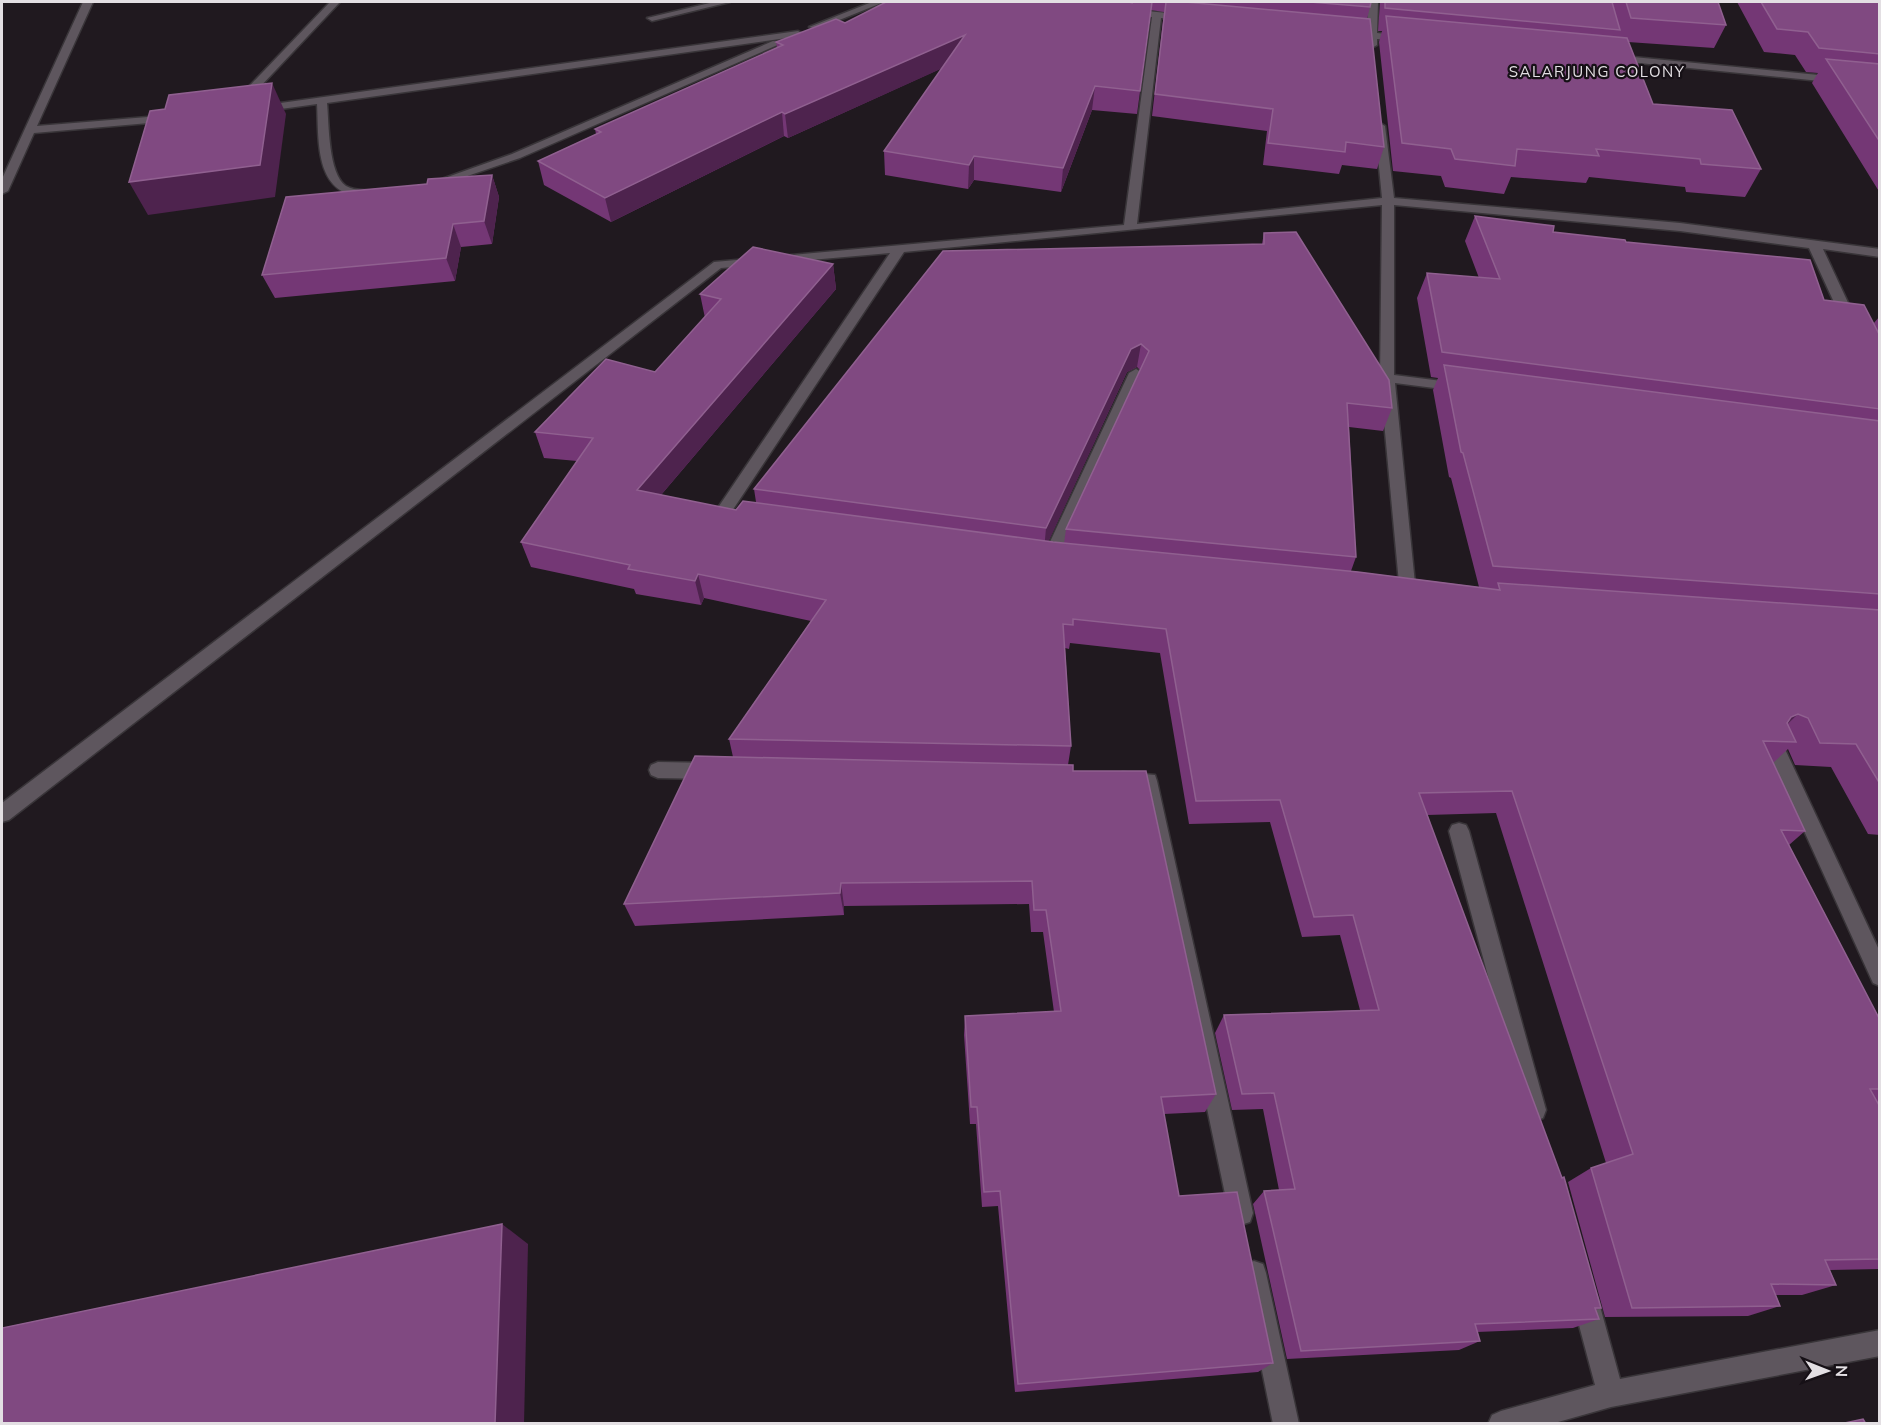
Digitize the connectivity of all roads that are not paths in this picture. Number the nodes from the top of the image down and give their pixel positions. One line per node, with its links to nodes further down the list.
1 (88, 2): 22 (street)
2 (335, 2): 19 (street)
3 (725, 2): 8 (street)
4 (879, 2): 11 (street)
5 (1372, 2): 12 (street)
6 (1114, 11): 7 (street)
7 (1157, 15): 9 (street); 27 (street)
8 (652, 18)
9 (1204, 20)
10 (1335, 32): 12 (street)
11 (798, 34): 19 (street); 23 (street)
12 (1371, 35): 13 (street); 16 (street)
13 (1418, 40)
14 (1616, 47): 17 (street)
15 (1596, 57): 17 (street)
16 (1373, 59)
17 (1619, 59): 18 (street)
18 (1880, 84)
19 (322, 100): 25 (street)
20 (1378, 106): 26 (street)
21 (184, 117): 22 (street)
22 (30, 130): 24 (street)
23 (414, 190)
24 (2, 191)
25 (392, 192)
26 (1388, 201): 27 (street); 28 (street); 33 (street)
27 (1130, 228): 29 (street)
28 (1814, 244): 30 (street); 31 (street)
29 (900, 248): 35 (street); 42 (street)
30 (1880, 253)
31 (1859, 339)
32 (1136, 373): 36 (street)
33 (1387, 378): 34 (street); 37 (street)
34 (1469, 388)
35 (756, 520)
36 (1071, 560)
37 (1408, 594)
38 (1775, 747): 44 (street)
39 (658, 770): 40 (street)
40 (730, 772)
41 (1100, 780): 49 (street)
42 (2, 814)
43 (1459, 831): 45 (street)
44 (1880, 976)
45 (1540, 1130)
46 (1580, 1279): 48 (street)
47 (1880, 1343): 48 (street)
48 (1611, 1394): 50 (street)
49 (1286, 1424)
50 (1501, 1424)

